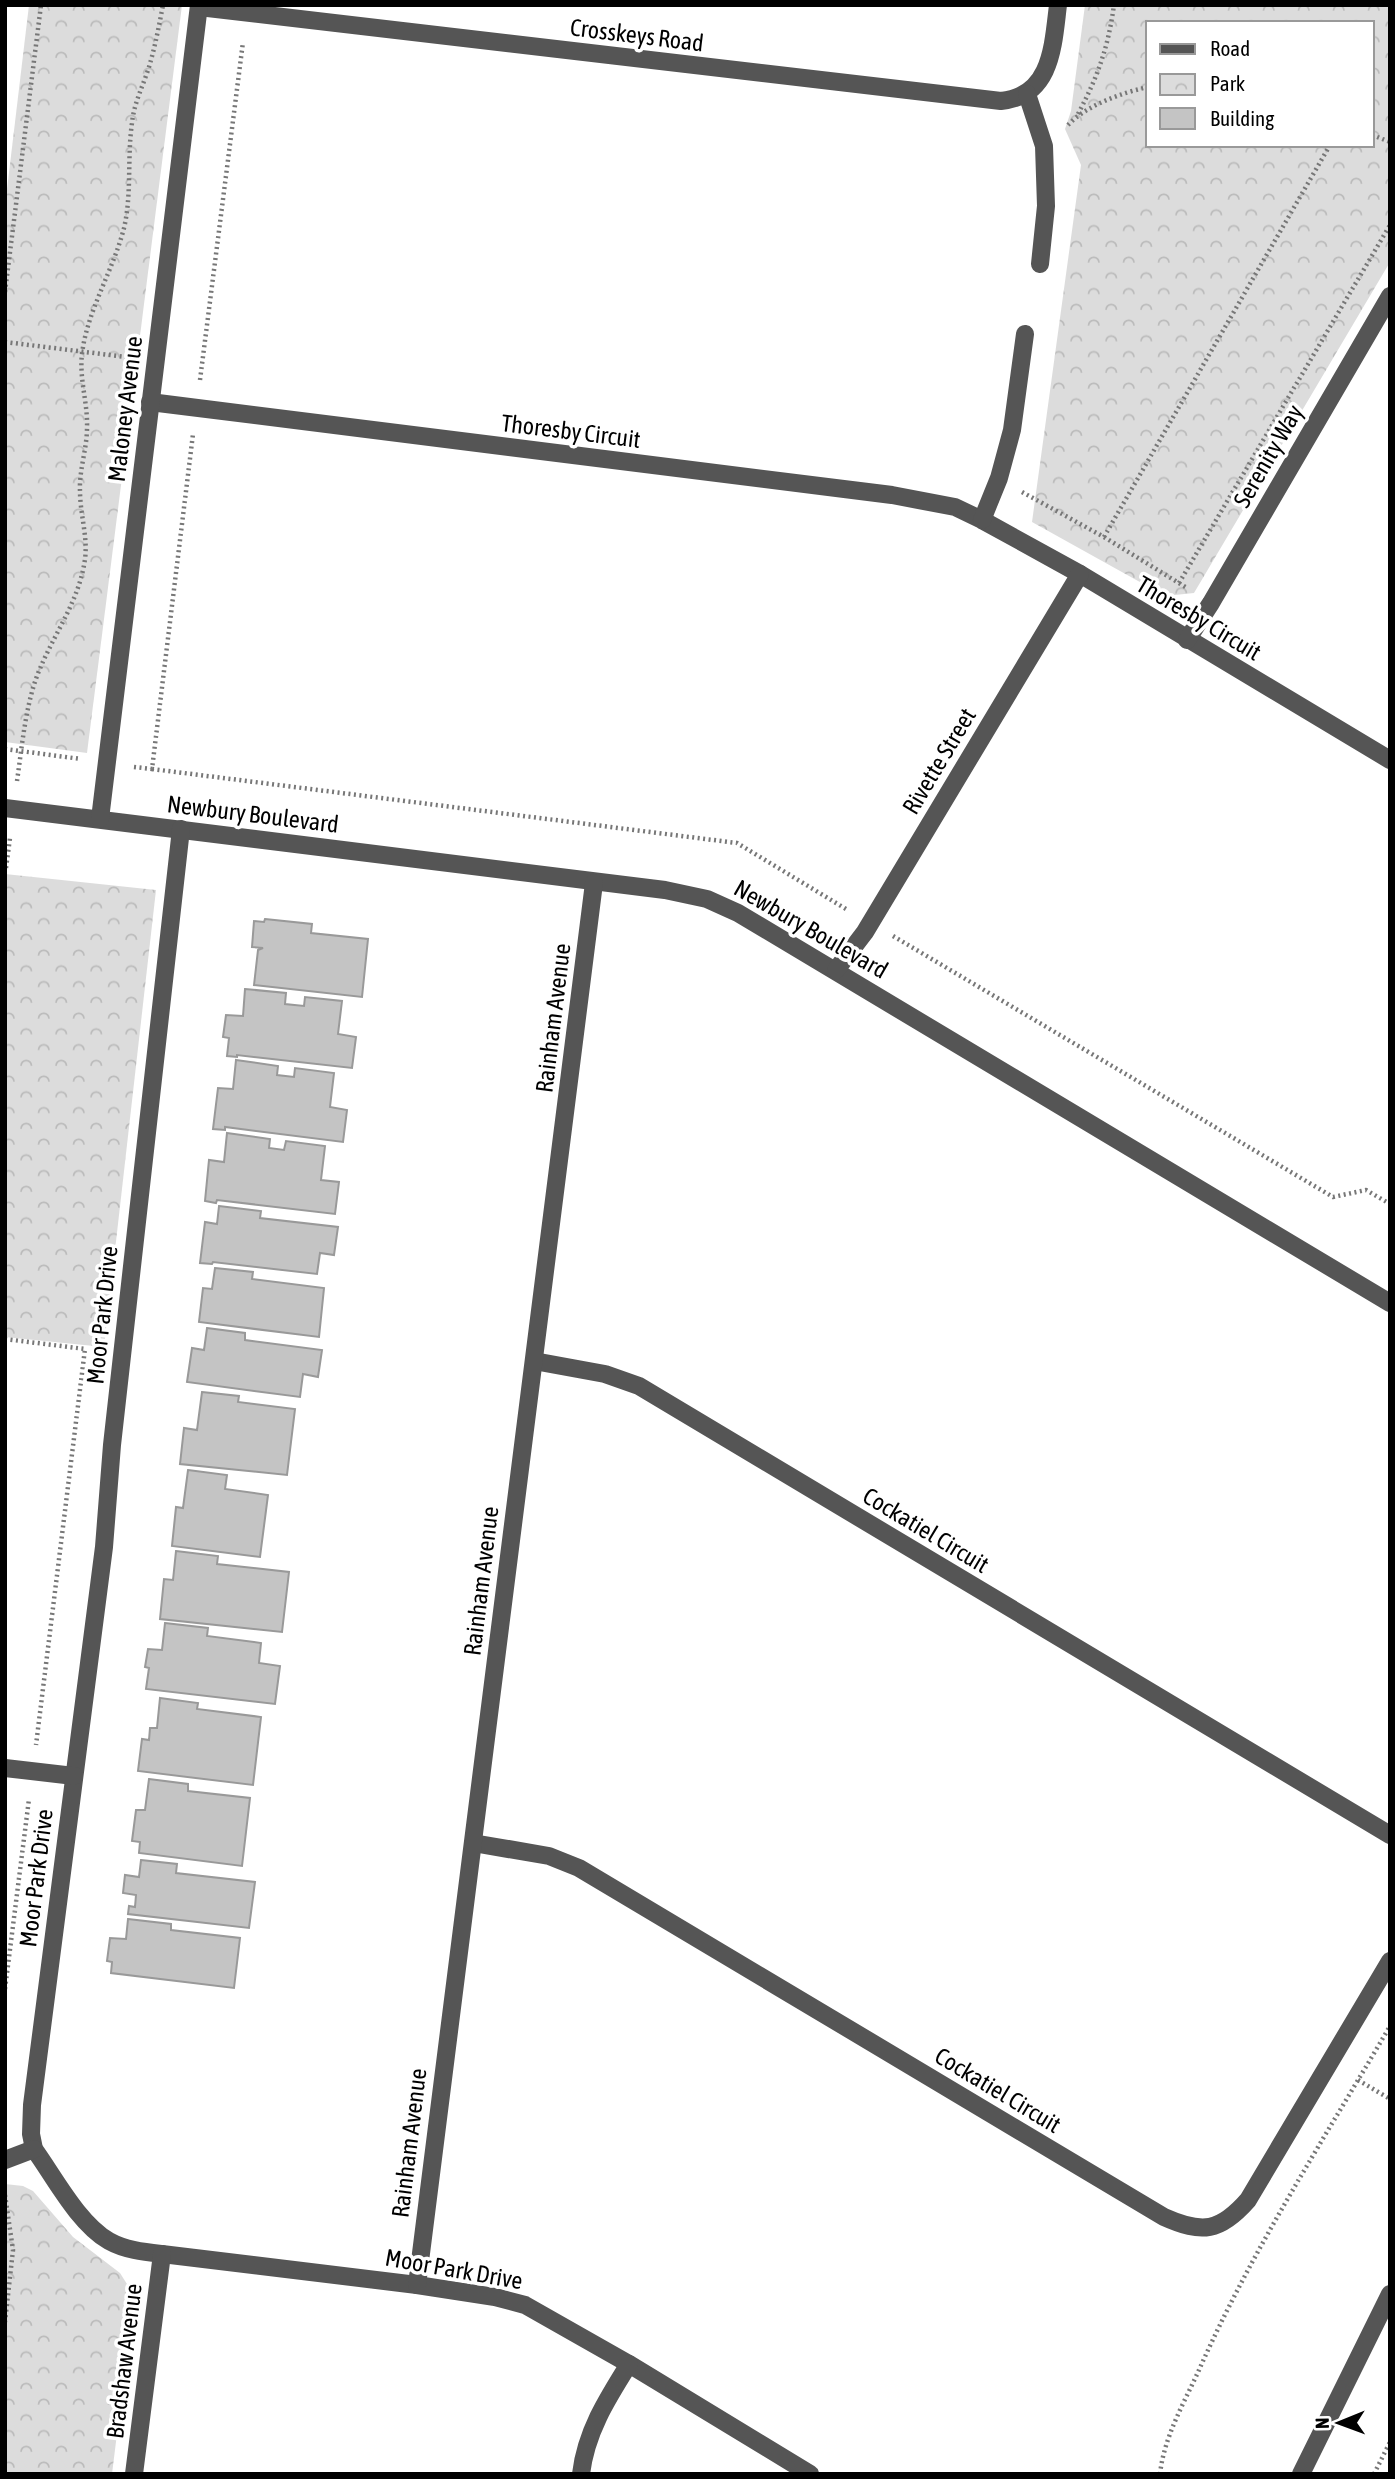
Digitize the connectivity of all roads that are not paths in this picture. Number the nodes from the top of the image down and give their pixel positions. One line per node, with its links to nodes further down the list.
1 (1058, 5): 3 (street)
2 (199, 6): 3 (street, Crosskeys Road); 7 (street, Maloney Avenue)
3 (1027, 94): 4 (street)
4 (1040, 264)
5 (1390, 296): 10 (street, Serenity Way)
6 (1025, 334): 8 (street)
7 (150, 402): 8 (street, Thoresby Circuit); 13 (street, Maloney Avenue)
8 (982, 520): 9 (street, Thoresby Circuit)
9 (1080, 574): 10 (street, Thoresby Circuit); 16 (street, Rivette Street)
10 (1187, 640): 11 (street, Thoresby Circuit)
11 (1390, 760)
12 (9, 809): 13 (street, Newbury Boulevard)
13 (100, 818): 14 (street, Newbury Boulevard)
14 (181, 829): 15 (street, Newbury Boulevard); 20 (street, Moor Park Drive)
15 (594, 883): 16 (street, Newbury Boulevard); 18 (street, Rainham Avenue)
16 (836, 970): 17 (street, Newbury Boulevard)
17 (1390, 1303)
18 (534, 1360): 21 (street, Cockatiel Circuit); 22 (street, Rainham Avenue)
19 (5, 1768): 20 (street)
20 (74, 1776): 24 (street, Moor Park Drive)
21 (1390, 1835)
22 (473, 1843): 23 (street, Cockatiel Circuit); 27 (street, Rainham Avenue)
23 (1390, 1961)
24 (34, 2149): 25 (street); 26 (street, Moor Park Drive)
25 (5, 2160)
26 (162, 2254): 27 (street, Moor Park Drive); 30 (street, Bradshaw Avenue)
27 (416, 2285): 29 (street, Moor Park Drive)
28 (1390, 2294): 33 (street)
29 (629, 2364): 31 (street); 32 (street, Moor Park Drive)
30 (134, 2474)
31 (581, 2474)
32 (810, 2474)
33 (1301, 2474)

